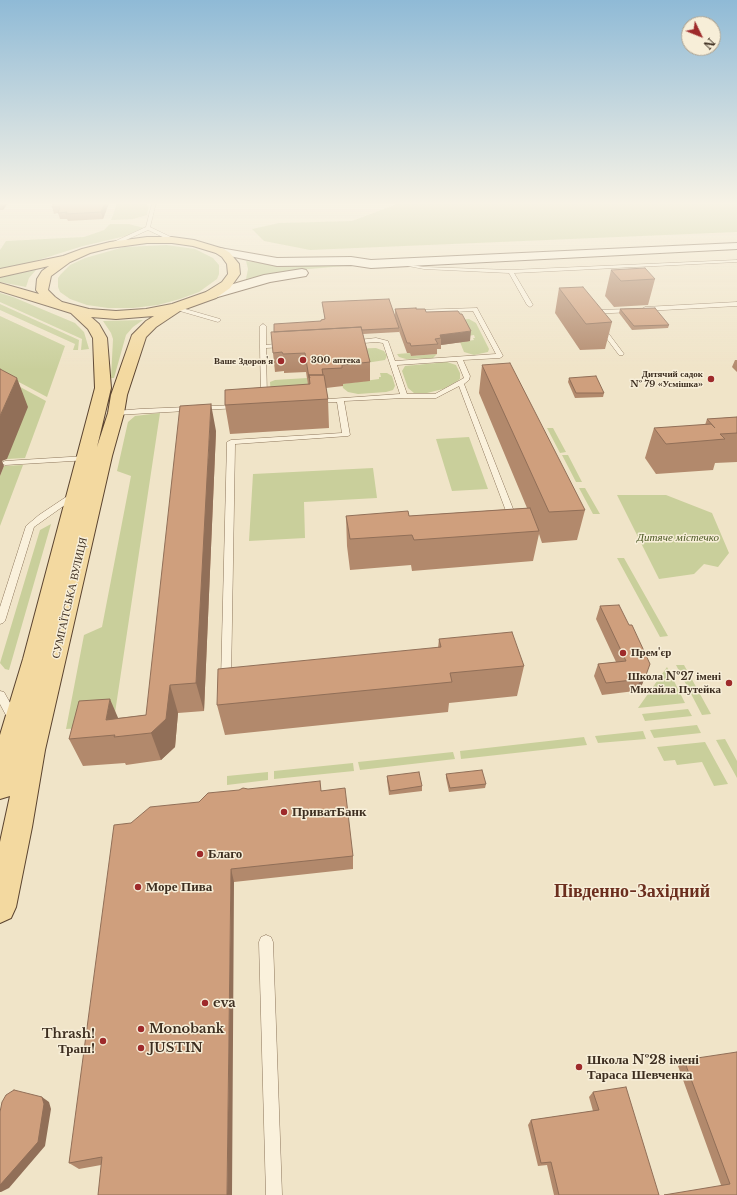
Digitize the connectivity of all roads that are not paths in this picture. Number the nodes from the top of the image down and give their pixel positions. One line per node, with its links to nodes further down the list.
1 (62, 259): 10 (main road)
2 (69, 259): 13 (main road)
3 (229, 259): 12 (main road)
4 (260, 259): 8 (main road)
5 (463, 259): 7 (main road)
6 (737, 261): 9 (lane)
7 (393, 262): 8 (main road); 9 (lane)
8 (371, 264): 12 (main road)
9 (511, 272): 15 (lane)
10 (0, 273)
11 (0, 287): 13 (main road)
12 (211, 295): 16 (main road)
13 (57, 304): 17 (main road)
14 (737, 304): 19 (lane)
15 (530, 305)
16 (175, 308): 17 (main road); 20 (lane); 35 (main road, СУМГАЇТСЬКА ВУЛИЦЯ)
17 (76, 311): 36 (main road, СУМГАЇТСЬКА ВУЛИЦЯ)
18 (413, 312): 27 (lane)
19 (594, 318)
20 (218, 320)
21 (599, 324): 26 (lane)
22 (263, 326): 25 (lane)
23 (346, 342): 28 (lane)
24 (294, 345): 25 (lane)
25 (263, 347): 33 (lane)
26 (621, 354)
27 (459, 359): 28 (lane); 29 (lane)
28 (393, 363): 30 (lane)
29 (461, 383): 30 (lane); 39 (lane)
30 (404, 396): 31 (lane)
31 (340, 400): 32 (lane); 41 (lane)
32 (309, 401)
33 (271, 402)
34 (242, 406): 35 (lane)
35 (116, 414): 45 (main road, СУМГАЇТСЬКА ВУЛИЦЯ)
36 (86, 458): 37 (lane); 38 (main road, СУМГАЇТСЬКА ВУЛИЦЯ)
37 (5, 463)
38 (76, 494): 40 (lane); 43 (main road, СУМГАЇТСЬКА ВУЛИЦЯ)
39 (508, 527)
40 (0, 621)
41 (226, 690)
42 (0, 695): 43 (lane)
43 (16, 724): 44 (main road, СУМГАЇТСЬКА ВУЛИЦЯ)
44 (0, 787)
45 (0, 907)
46 (266, 942): 47 (lane)
47 (274, 1195)

